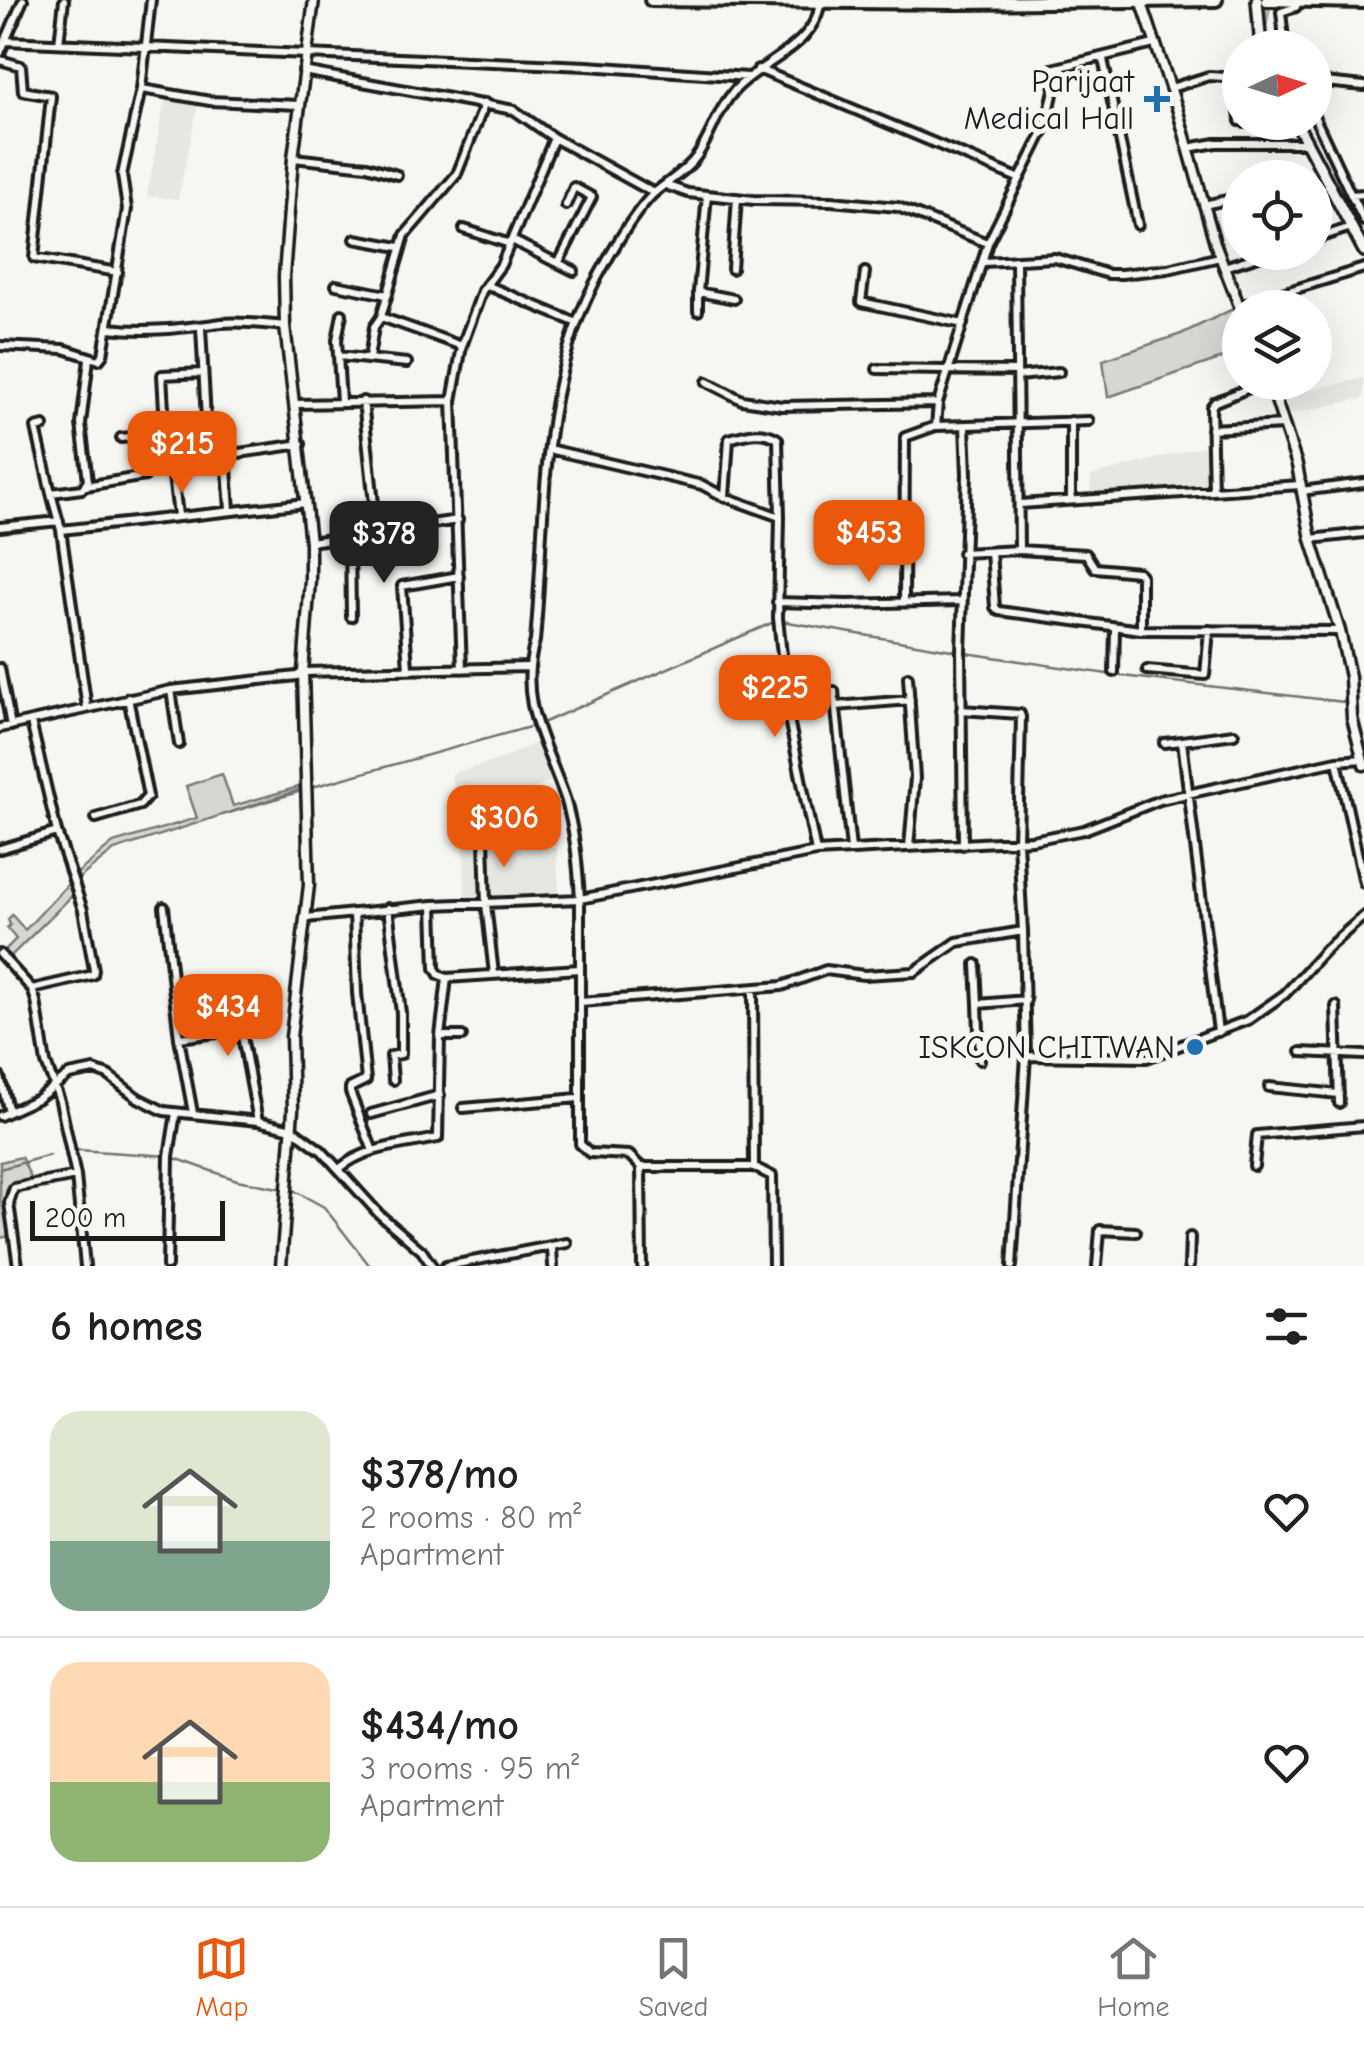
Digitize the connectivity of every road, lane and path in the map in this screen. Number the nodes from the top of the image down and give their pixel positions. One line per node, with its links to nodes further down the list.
1 (23, 0): 15 (street)
2 (64, 0): 16 (street)
3 (150, 0): 18 (street)
4 (314, 0): 19 (street)
5 (651, 0): 10 (highway)
6 (1142, 0): 7 (highway); 10 (highway); 17 (street)
7 (1216, 0)
8 (1257, 0): 13 (main road)
9 (1267, 0): 11 (highway)
10 (821, 1): 22 (street)
11 (1298, 2): 12 (highway); 14 (street)
12 (1364, 2)
13 (1260, 30)
14 (1282, 30)
15 (5, 41): 16 (street); 20 (street)
16 (58, 42): 18 (street)
17 (1154, 44): 21 (street); 28 (street)
18 (147, 46): 19 (street); 29 (street)
19 (305, 55): 23 (street); 24 (street)
20 (0, 56): 68 (street)
21 (1104, 58): 40 (street); 52 (street)
22 (758, 68): 24 (street); 40 (street)
23 (303, 70): 30 (street); 31 (street)
24 (749, 77): 41 (street)
25 (1222, 77): 28 (street)
26 (1332, 83): 27 (street)
27 (1364, 86)
28 (1171, 88): 36 (street)
29 (141, 89): 31 (street); 68 (street)
30 (485, 103): 32 (street); 59 (street)
31 (300, 105): 37 (street)
32 (554, 138): 43 (street); 57 (street)
33 (1304, 140): 35 (main road)
34 (1325, 140): 46 (street)
35 (1305, 143): 36 (street); 38 (main road)
36 (1188, 148): 49 (street)
37 (294, 158): 39 (street); 82 (street)
38 (1316, 160)
39 (396, 176)
40 (1018, 178): 58 (street)
41 (668, 186): 43 (street); 45 (street)
42 (1332, 188): 53 (main road)
43 (654, 193): 80 (street)
44 (1364, 194): 46 (street)
45 (706, 195): 47 (street); 74 (street)
46 (1351, 195): 51 (street)
47 (737, 198): 58 (street); 67 (street)
48 (1222, 201): 49 (street)
49 (1204, 205): 61 (street)
50 (566, 206): 63 (street)
51 (1364, 221)
52 (1138, 226)
53 (1351, 227): 55 (street); 60 (main road)
54 (464, 229): 57 (street)
55 (1332, 233)
56 (354, 239): 59 (street)
57 (511, 242): 63 (street); 72 (street)
58 (988, 243): 64 (street)
59 (399, 247): 75 (street)
60 (1363, 247)
61 (1220, 257): 62 (street); 65 (street)
62 (1016, 261): 64 (street); 94 (street)
63 (555, 262): 69 (street)
64 (984, 262): 81 (street)
65 (1222, 262)
66 (1364, 268): 73 (street)
67 (732, 269)
68 (118, 272): 83 (street)
69 (574, 272)
70 (866, 272): 81 (street)
71 (336, 284): 75 (street)
72 (486, 285): 80 (street); 86 (street)
73 (1294, 290)
74 (698, 292): 76 (street); 77 (street)
75 (386, 295): 79 (street)
76 (734, 298)
77 (698, 311)
78 (342, 314): 87 (street)
79 (380, 317): 86 (street); 89 (street)
80 (577, 323): 115 (street)
81 (964, 324): 92 (street)
82 (285, 326): 84 (street); 102 (street)
83 (109, 328): 84 (street); 88 (street)
84 (201, 328): 95 (street)
85 (0, 346): 88 (street)
86 (462, 346): 100 (street)
87 (338, 356): 89 (street); 101 (street)
88 (89, 358): 121 (street)
89 (369, 358): 90 (street)
90 (407, 363)
91 (877, 369): 92 (street)
92 (949, 371): 94 (street); 103 (street)
93 (1060, 372): 94 (street)
94 (1017, 373): 106 (street)
95 (204, 374): 112 (street); 117 (street)
96 (707, 382): 103 (street)
97 (1222, 399): 111 (street)
98 (1274, 400): 107 (street)
99 (363, 401): 100 (street); 101 (street); 136 (street)
100 (452, 401): 132 (street)
101 (341, 402): 102 (street)
102 (295, 404): 114 (street)
103 (938, 404): 109 (street)
104 (1090, 420): 105 (street)
105 (1070, 421): 106 (street); 126 (street)
106 (1019, 422): 110 (street); 128 (street)
107 (1284, 425): 111 (street); 122 (street)
108 (44, 426): 124 (street)
109 (936, 426): 110 (street); 147 (street)
110 (966, 426): 142 (street)
111 (1210, 429): 123 (street)
112 (166, 434): 113 (street); 118 (street)
113 (121, 438)
114 (302, 444): 116 (street); 127 (street)
115 (549, 450): 125 (street); 153 (street)
116 (226, 456): 117 (street); 129 (street)
117 (208, 457): 118 (street)
118 (168, 464): 130 (street)
119 (144, 476): 121 (street)
120 (1364, 482): 122 (street)
121 (86, 486): 124 (street)
122 (1300, 488): 123 (street); 139 (street)
123 (1213, 491): 126 (street)
124 (51, 493): 133 (street)
125 (725, 498): 131 (street); 131 (street)
126 (1071, 500): 128 (street)
127 (307, 503): 129 (street); 140 (street)
128 (1020, 504): 141 (street)
129 (230, 510): 130 (street)
130 (178, 515): 135 (street)
131 (780, 517): 146 (street)
132 (458, 520): 136 (street); 144 (street)
133 (58, 521): 134 (street); 135 (street)
134 (0, 528)
135 (61, 530): 166 (street)
136 (377, 532): 138 (street)
137 (1364, 534): 139 (street)
138 (350, 536): 140 (street); 148 (street)
139 (1310, 539): 152 (street)
140 (310, 542): 158 (street)
141 (1019, 550): 143 (street); 150 (street)
142 (962, 552): 143 (street); 145 (street)
143 (991, 552): 149 (street)
144 (459, 576): 155 (street); 156 (street)
145 (962, 601): 147 (street); 167 (street)
146 (777, 602): 147 (street); 162 (street)
147 (904, 602)
148 (350, 618)
149 (1115, 629): 150 (street); 159 (street)
150 (1141, 630): 151 (street)
151 (1209, 630): 152 (street); 157 (street)
152 (1340, 631): 176 (street)
153 (527, 667): 156 (street); 188 (street)
154 (0, 668): 169 (street)
155 (408, 668): 156 (street); 158 (street)
156 (462, 669)
157 (1146, 670)
158 (304, 672): 161 (street); 195 (street)
159 (1114, 672)
160 (908, 677): 164 (street)
161 (171, 690): 163 (street); 174 (street)
162 (787, 696): 165 (street); 186 (street)
163 (128, 698): 166 (street); 178 (street)
164 (910, 700): 165 (street); 183 (street)
165 (836, 706): 185 (street)
166 (87, 708): 168 (street)
167 (962, 710): 181 (street); 182 (street)
168 (31, 722): 169 (street); 179 (street)
169 (11, 726): 170 (street)
170 (0, 728)
171 (1234, 734): 172 (street)
172 (1182, 741): 173 (street); 177 (street)
173 (1164, 743)
174 (180, 744)
175 (1337, 760): 176 (street); 177 (street); 187 (street)
176 (1364, 761)
177 (1188, 794): 181 (street); 211 (street)
178 (96, 818)
179 (57, 832): 184 (street); 202 (street)
180 (484, 838): 189 (street)
181 (1018, 842): 182 (street); 196 (street)
182 (963, 845): 183 (street)
183 (909, 847): 185 (street)
184 (0, 849)
185 (851, 850): 186 (street)
186 (816, 852): 188 (street)
187 (1364, 882)
188 (580, 899): 189 (street); 199 (street)
189 (486, 904): 190 (street); 200 (street)
190 (434, 905): 192 (street); 201 (street)
191 (164, 907): 210 (street)
192 (388, 908): 193 (street); 222 (street)
193 (354, 913): 195 (street); 238 (street)
194 (1364, 916): 211 (street)
195 (306, 918): 237 (street)
196 (1024, 932): 203 (street); 205 (street)
197 (0, 954): 202 (street)
198 (976, 964): 207 (street)
199 (580, 969): 200 (street); 206 (street)
200 (494, 974): 201 (street)
201 (447, 978): 213 (street)
202 (32, 989): 223 (street)
203 (752, 990): 206 (street); 241 (street)
204 (238, 991): 235 (street)
205 (1026, 1000): 207 (street); 218 (street)
206 (579, 1002): 227 (street)
207 (978, 1004): 220 (street)
208 (1336, 1006): 219 (street)
209 (219, 1014): 210 (street)
210 (178, 1023): 215 (street)
211 (1218, 1032): 218 (street)
212 (217, 1034): 215 (street)
213 (440, 1036): 214 (street); 226 (street)
214 (462, 1036)
215 (179, 1038): 232 (street)
216 (1302, 1052): 219 (street)
217 (1364, 1055): 219 (street)
218 (1026, 1056): 257 (street)
219 (1339, 1056): 225 (street)
220 (980, 1060)
221 (0, 1078): 230 (street)
222 (392, 1080)
223 (54, 1084): 230 (street); 231 (street); 243 (street)
224 (1269, 1087): 225 (street)
225 (1339, 1094): 228 (street)
226 (440, 1095): 233 (street); 238 (street)
227 (578, 1098): 229 (street); 240 (street)
228 (1340, 1103)
229 (463, 1108)
230 (9, 1112): 234 (street)
231 (176, 1113): 232 (street); 250 (street)
232 (193, 1113): 235 (street)
233 (371, 1114)
234 (0, 1116)
235 (258, 1122): 237 (street)
236 (1364, 1126): 239 (street)
237 (292, 1129): 242 (street); 251 (street)
238 (373, 1151): 242 (street)
239 (1254, 1166)
240 (641, 1167): 241 (street); 255 (street)
241 (754, 1167): 256 (street)
242 (339, 1169): 252 (street)
243 (76, 1176): 248 (street); 249 (street)
244 (1136, 1232): 258 (street)
245 (1190, 1238): 259 (street)
246 (567, 1244): 247 (street)
247 (552, 1248): 253 (street); 254 (street)
248 (18, 1266)
249 (85, 1266)
250 (168, 1266)
251 (281, 1266)
252 (432, 1266)
253 (446, 1266)
254 (554, 1266)
255 (642, 1266)
256 (773, 1266)
257 (1012, 1266)
258 (1096, 1266)
259 (1190, 1266)

